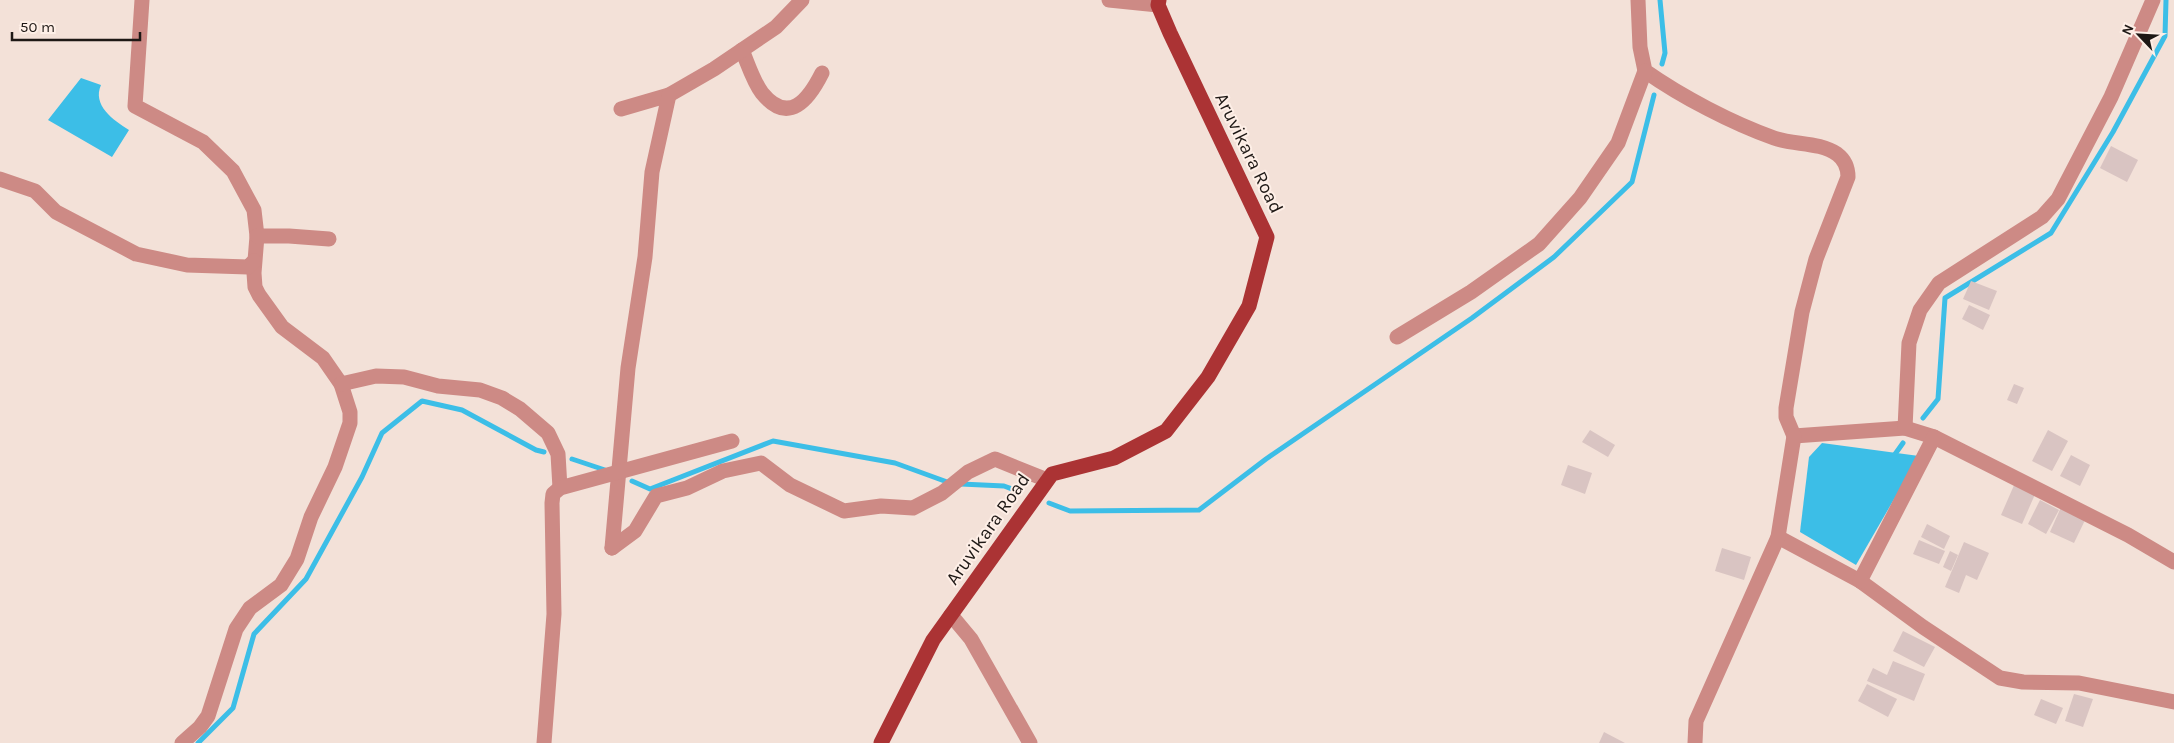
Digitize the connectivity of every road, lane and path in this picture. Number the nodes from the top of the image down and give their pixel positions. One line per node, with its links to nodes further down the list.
1 (142, 0): 13 (street)
2 (802, 0): 7 (street)
3 (1109, 0): 6 (street)
4 (1638, 0): 8 (street)
5 (2153, 0): 18 (street)
6 (1159, 3): 23 (main road, Aruvikara Road)
7 (742, 50): 9 (street); 10 (street)
8 (1645, 71): 16 (street); 19 (street)
9 (822, 73)
10 (669, 95): 11 (street); 22 (street)
11 (621, 109)
12 (0, 179): 15 (street)
13 (257, 236): 14 (street); 15 (street)
14 (329, 238)
15 (254, 261): 17 (street)
16 (1397, 337)
17 (340, 384): 24 (street); 30 (street)
18 (1905, 428): 19 (street); 20 (street)
19 (1794, 436): 25 (street)
20 (1934, 437): 26 (street); 27 (street)
21 (732, 441): 22 (street)
22 (619, 473): 23 (street); 24 (street)
23 (1047, 480): 28 (main road, Aruvikara Road)
24 (560, 488): 31 (street)
25 (1778, 537): 27 (street); 34 (street)
26 (2174, 562)
27 (1860, 581): 29 (street)
28 (951, 615): 32 (main road, Aruvikara Road); 33 (street)
29 (2174, 702)
30 (182, 743)
31 (544, 743)
32 (881, 743)
33 (1030, 743)
34 (1695, 743)

